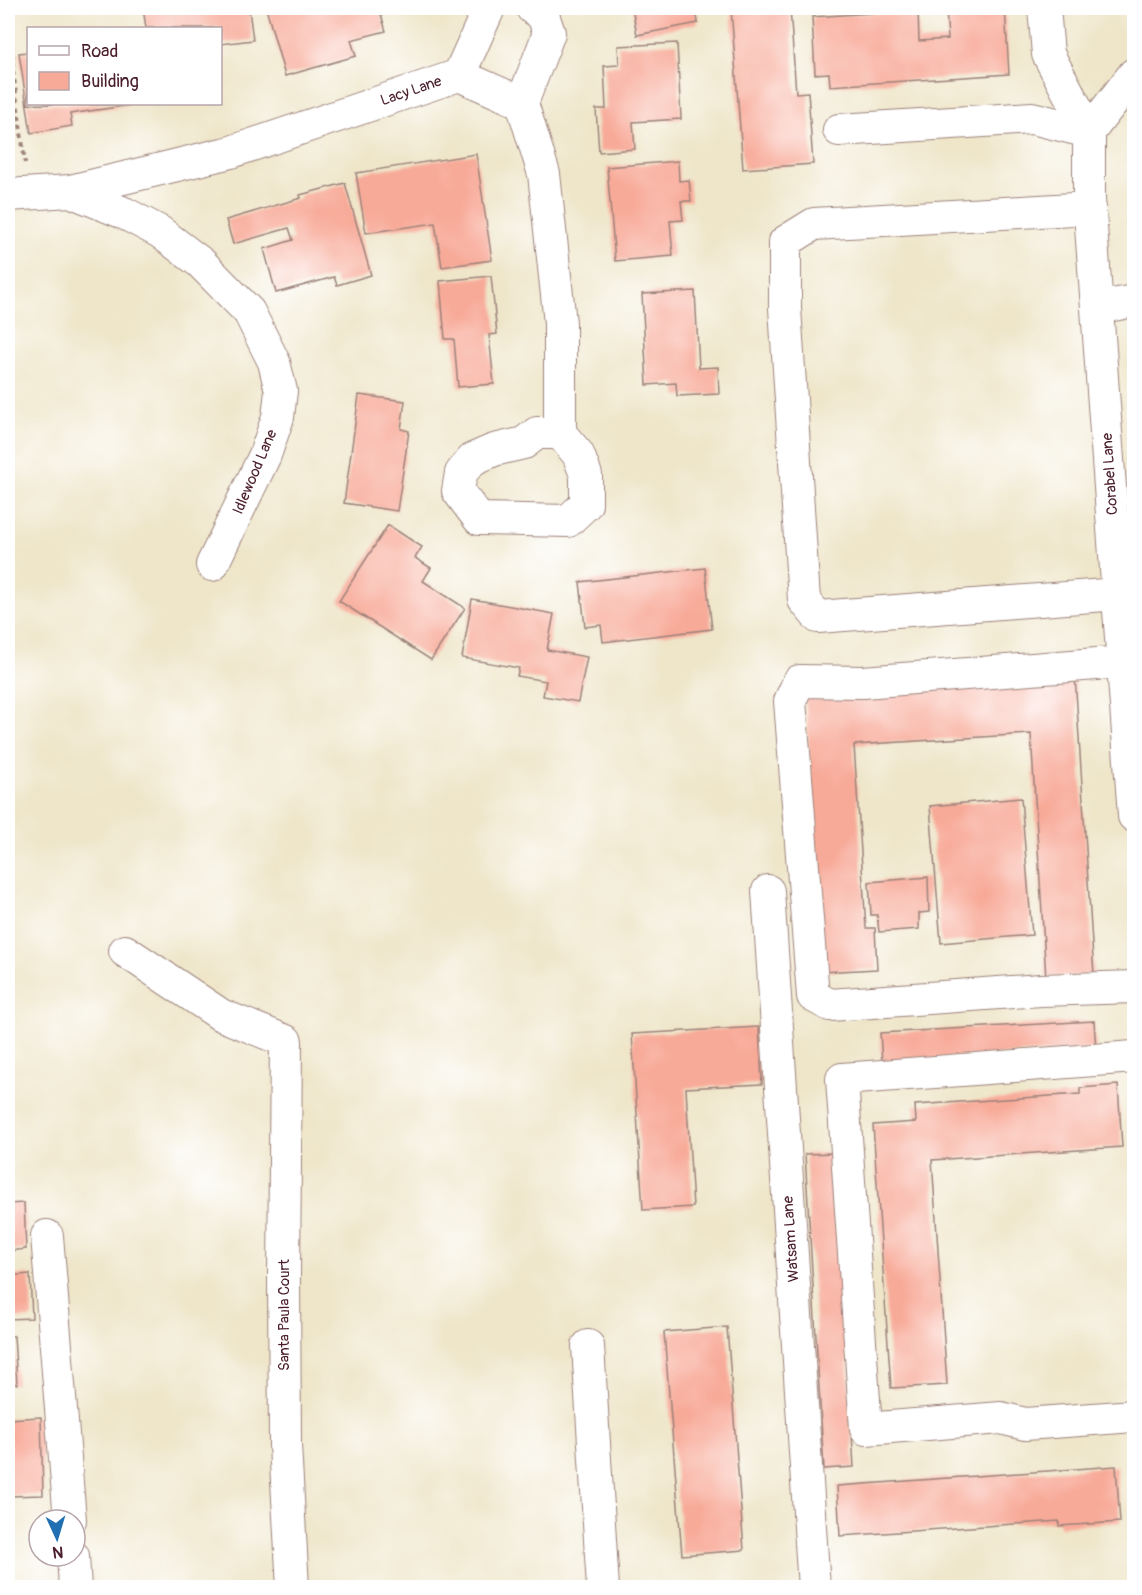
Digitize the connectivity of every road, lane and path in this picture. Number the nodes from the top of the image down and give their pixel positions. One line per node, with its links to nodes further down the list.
1 (11, 8): 11 (path)
2 (489, 8): 6 (street)
3 (532, 8): 7 (street)
4 (1044, 8): 9 (street)
5 (1134, 74): 9 (street)
6 (459, 75): 7 (street, Lacy Lane); 10 (street, Lacy Lane)
7 (522, 103): 15 (street)
8 (838, 130): 9 (street)
9 (1089, 132): 12 (street, Corabel Lane)
10 (70, 191): 11 (street, Lacy Lane); 16 (street, Idlewood Lane)
11 (18, 194)
12 (1090, 208): 14 (street, Corabel Lane); 17 (street)
13 (1134, 301): 14 (street)
14 (1097, 308): 17 (street, Corabel Lane)
15 (560, 433)
16 (212, 565)
17 (1118, 594): 18 (street, Corabel Lane)
18 (1123, 662): 19 (street, Corabel Lane); 22 (street)
19 (1134, 816)
20 (768, 891): 32 (street, Watsam Lane)
21 (125, 951): 30 (street, Santa Paula Court)
22 (1134, 987)
23 (1134, 1057): 26 (street)
24 (47, 1236): 27 (street)
25 (588, 1346): 31 (street)
26 (1134, 1416)
27 (69, 1508)
28 (74, 1568): 29 (street)
29 (75, 1587)
30 (293, 1587)
31 (603, 1587)
32 (814, 1587)

